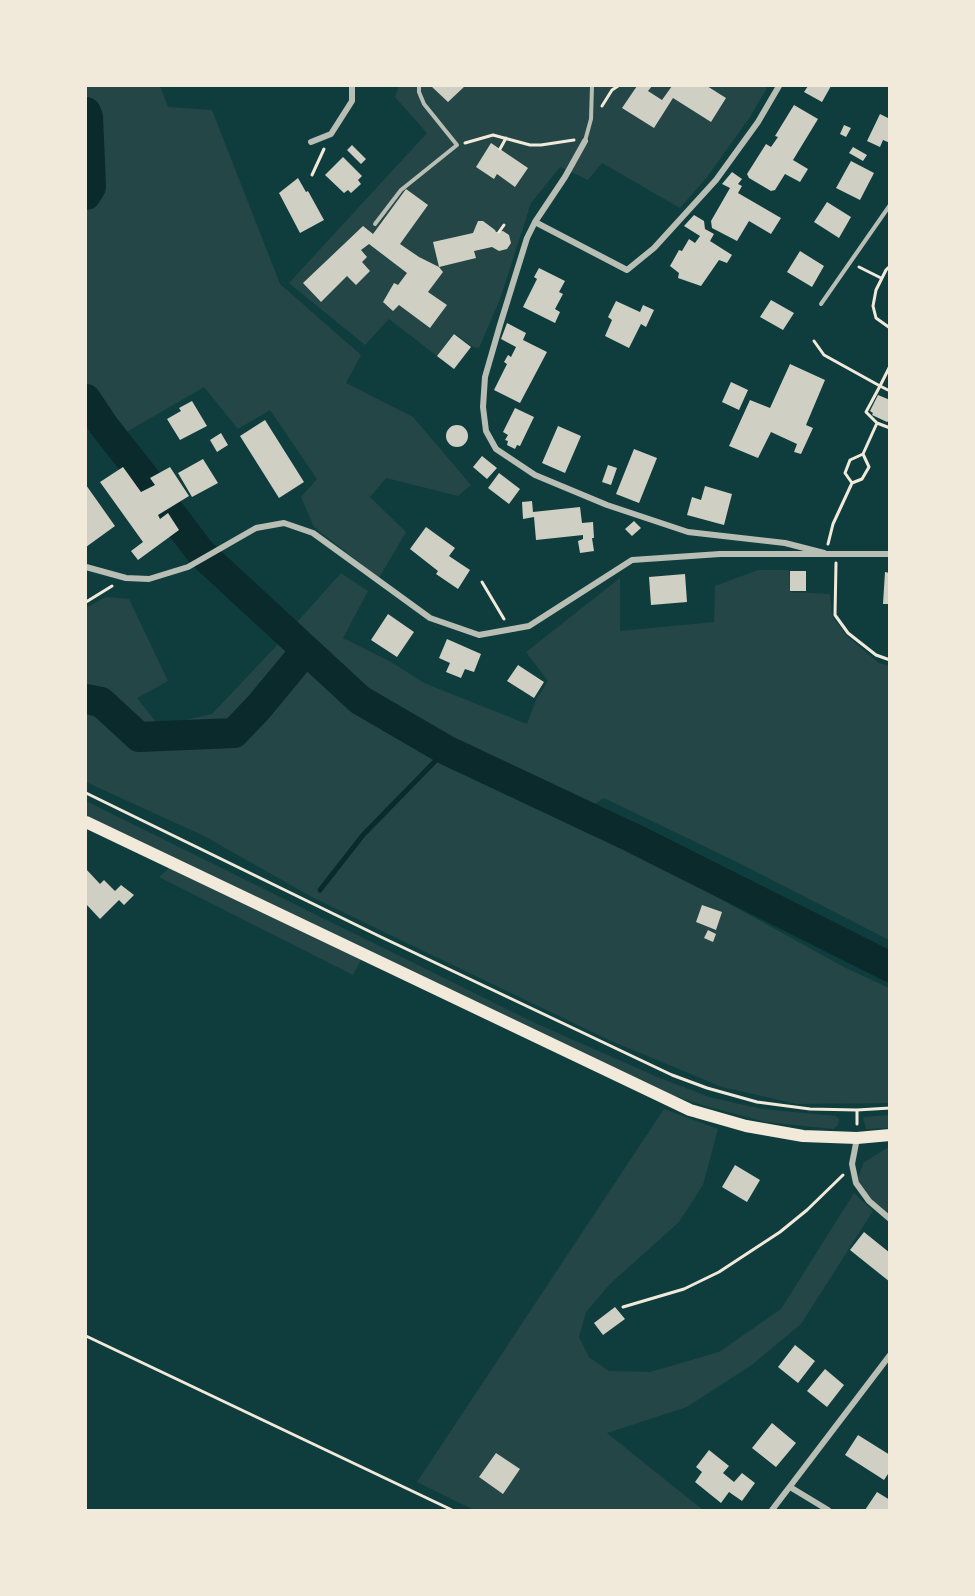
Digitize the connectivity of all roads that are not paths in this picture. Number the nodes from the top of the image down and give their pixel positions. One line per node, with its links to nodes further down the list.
1 (352, 86): 6 (street)
2 (419, 86): 9 (lane)
3 (592, 86): 5 (lane)
4 (779, 86): 8 (street)
5 (585, 141): 8 (street)
6 (311, 142)
7 (890, 205): 10 (lane)
8 (535, 222): 12 (street)
9 (375, 224)
10 (821, 304)
11 (890, 554): 12 (street)
12 (836, 556): 13 (street)
13 (86, 567)
14 (86, 822): 16 (main road)
15 (890, 1135): 16 (main road)
16 (857, 1138): 17 (street)
17 (890, 1218)
18 (890, 1355): 19 (street)
19 (790, 1487): 20 (street); 21 (street)
20 (772, 1510)
21 (828, 1510)

